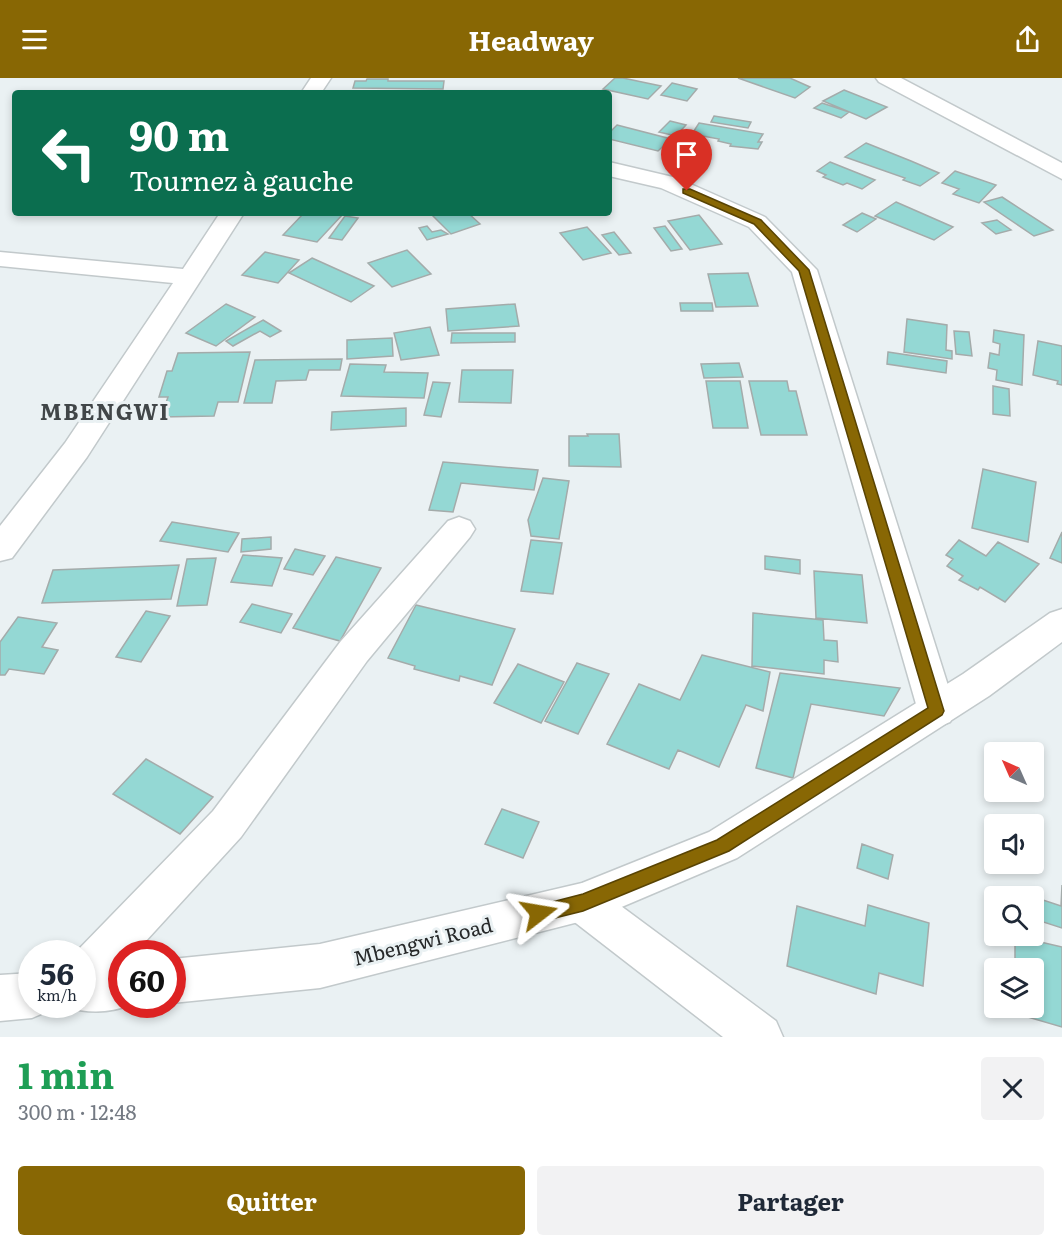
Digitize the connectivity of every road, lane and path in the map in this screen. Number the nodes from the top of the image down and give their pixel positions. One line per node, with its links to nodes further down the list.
1 (886, 78): 3 (street)
2 (612, 170): 10 (street)
3 (1062, 172)
4 (230, 216): 6 (street)
5 (0, 259): 6 (street)
6 (190, 277): 8 (street)
7 (459, 529): 12 (street)
8 (0, 549)
9 (1062, 623): 10 (street, Mbengwi Road)
10 (937, 711): 11 (street, Mbengwi Road)
11 (583, 903): 13 (street, Mbengwi Road); 16 (street)
12 (96, 963)
13 (186, 980)
14 (18, 996): 15 (street)
15 (0, 998)
16 (760, 1037)

